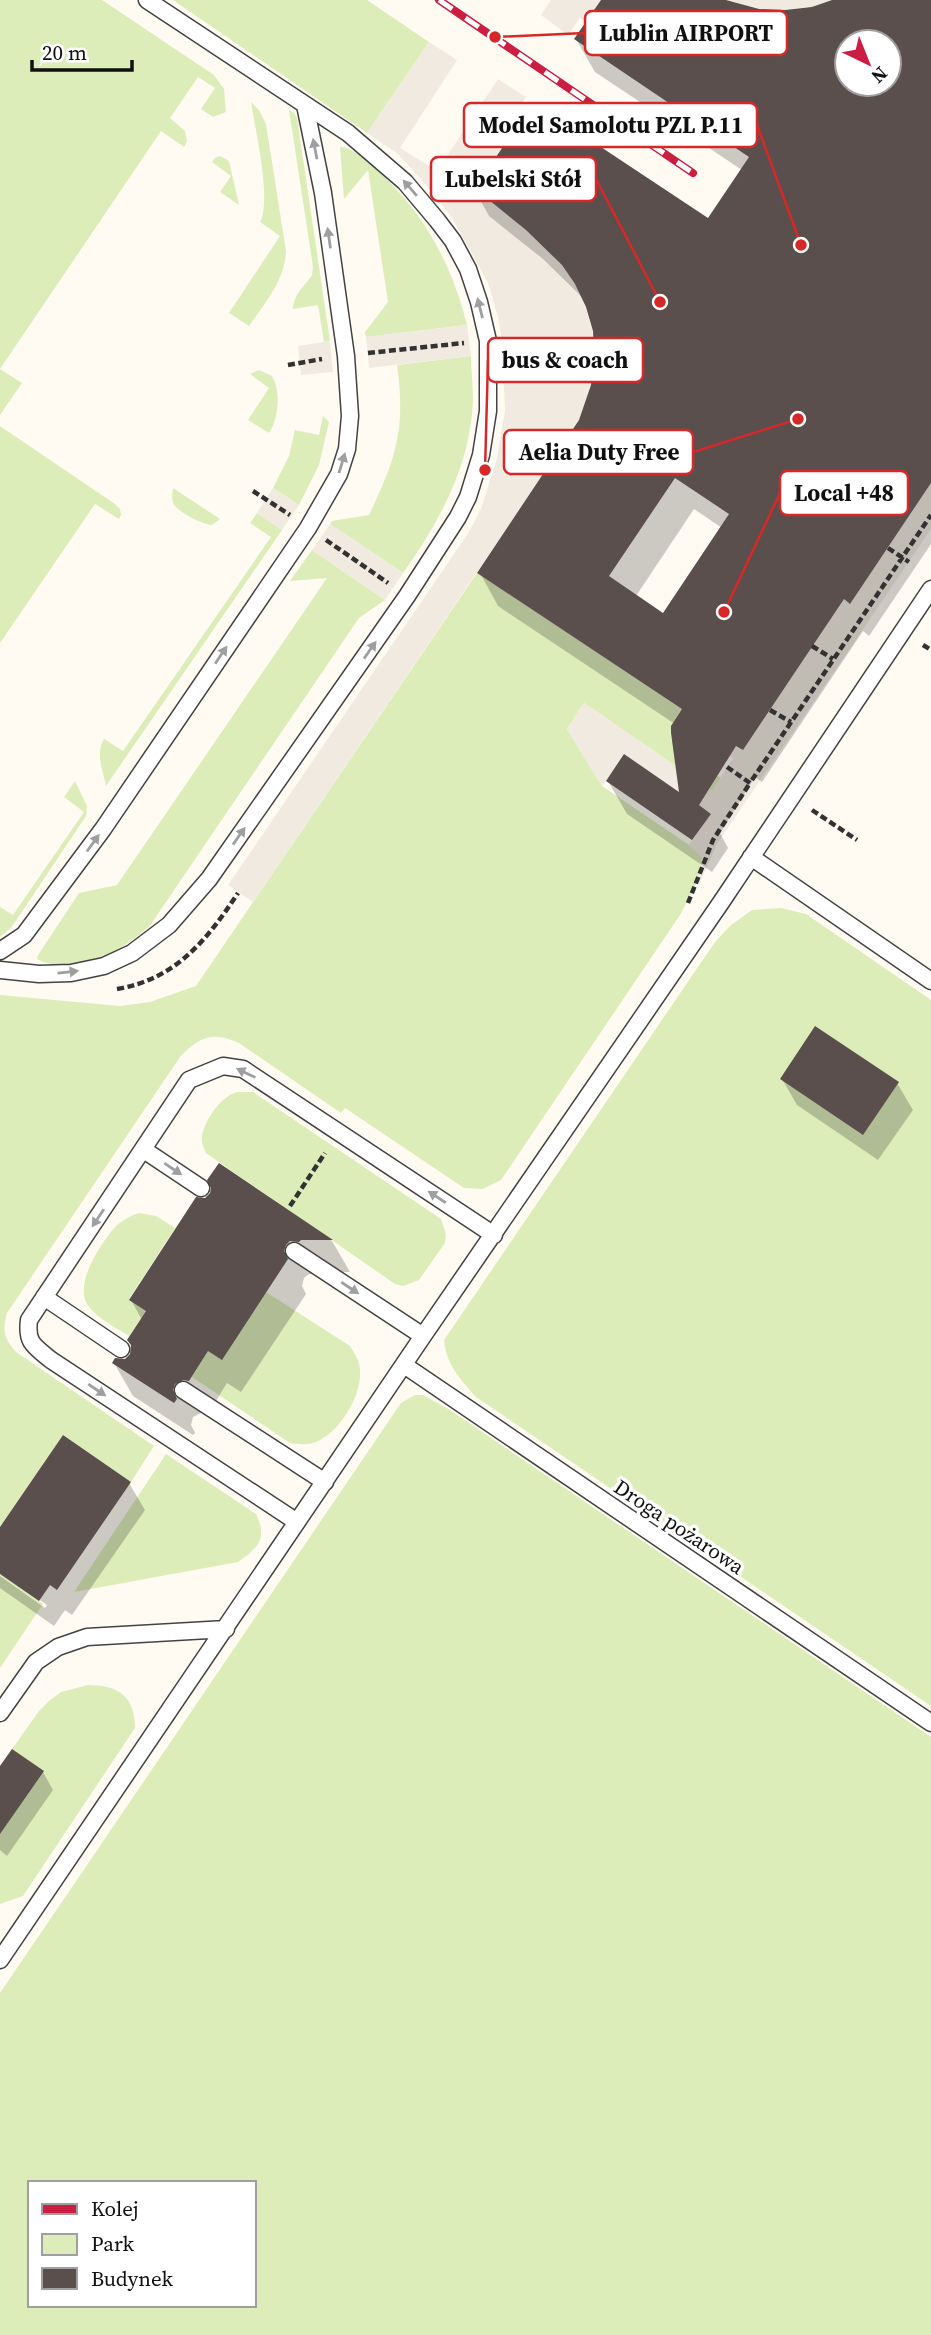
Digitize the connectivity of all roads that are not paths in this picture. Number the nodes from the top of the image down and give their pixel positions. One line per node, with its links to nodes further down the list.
1 (147, 0): 2 (lane)
2 (305, 105): 5 (lane, one-way to 2); 6 (lane, one-way to 2)
3 (931, 589): 4 (lane)
4 (751, 857): 7 (lane); 10 (lane)
5 (0, 951)
6 (0, 970)
7 (931, 981)
8 (144, 1150): 9 (lane, one-way to 9); 10 (lane, one-way to 8); 12 (lane, one-way to 12)
9 (201, 1188)
10 (494, 1235): 13 (lane)
11 (294, 1251): 13 (lane, one-way to 13)
12 (44, 1297): 14 (lane); 18 (lane, one-way to 18)
13 (423, 1336): 15 (lane)
14 (121, 1349)
15 (404, 1365): 17 (lane); 21 (lane, Droga pożarowa)
16 (183, 1390): 17 (lane)
17 (325, 1482): 18 (lane)
18 (297, 1522): 19 (lane)
19 (226, 1629): 20 (lane); 22 (lane)
20 (0, 1713)
21 (931, 1723)
22 (2, 1954)

